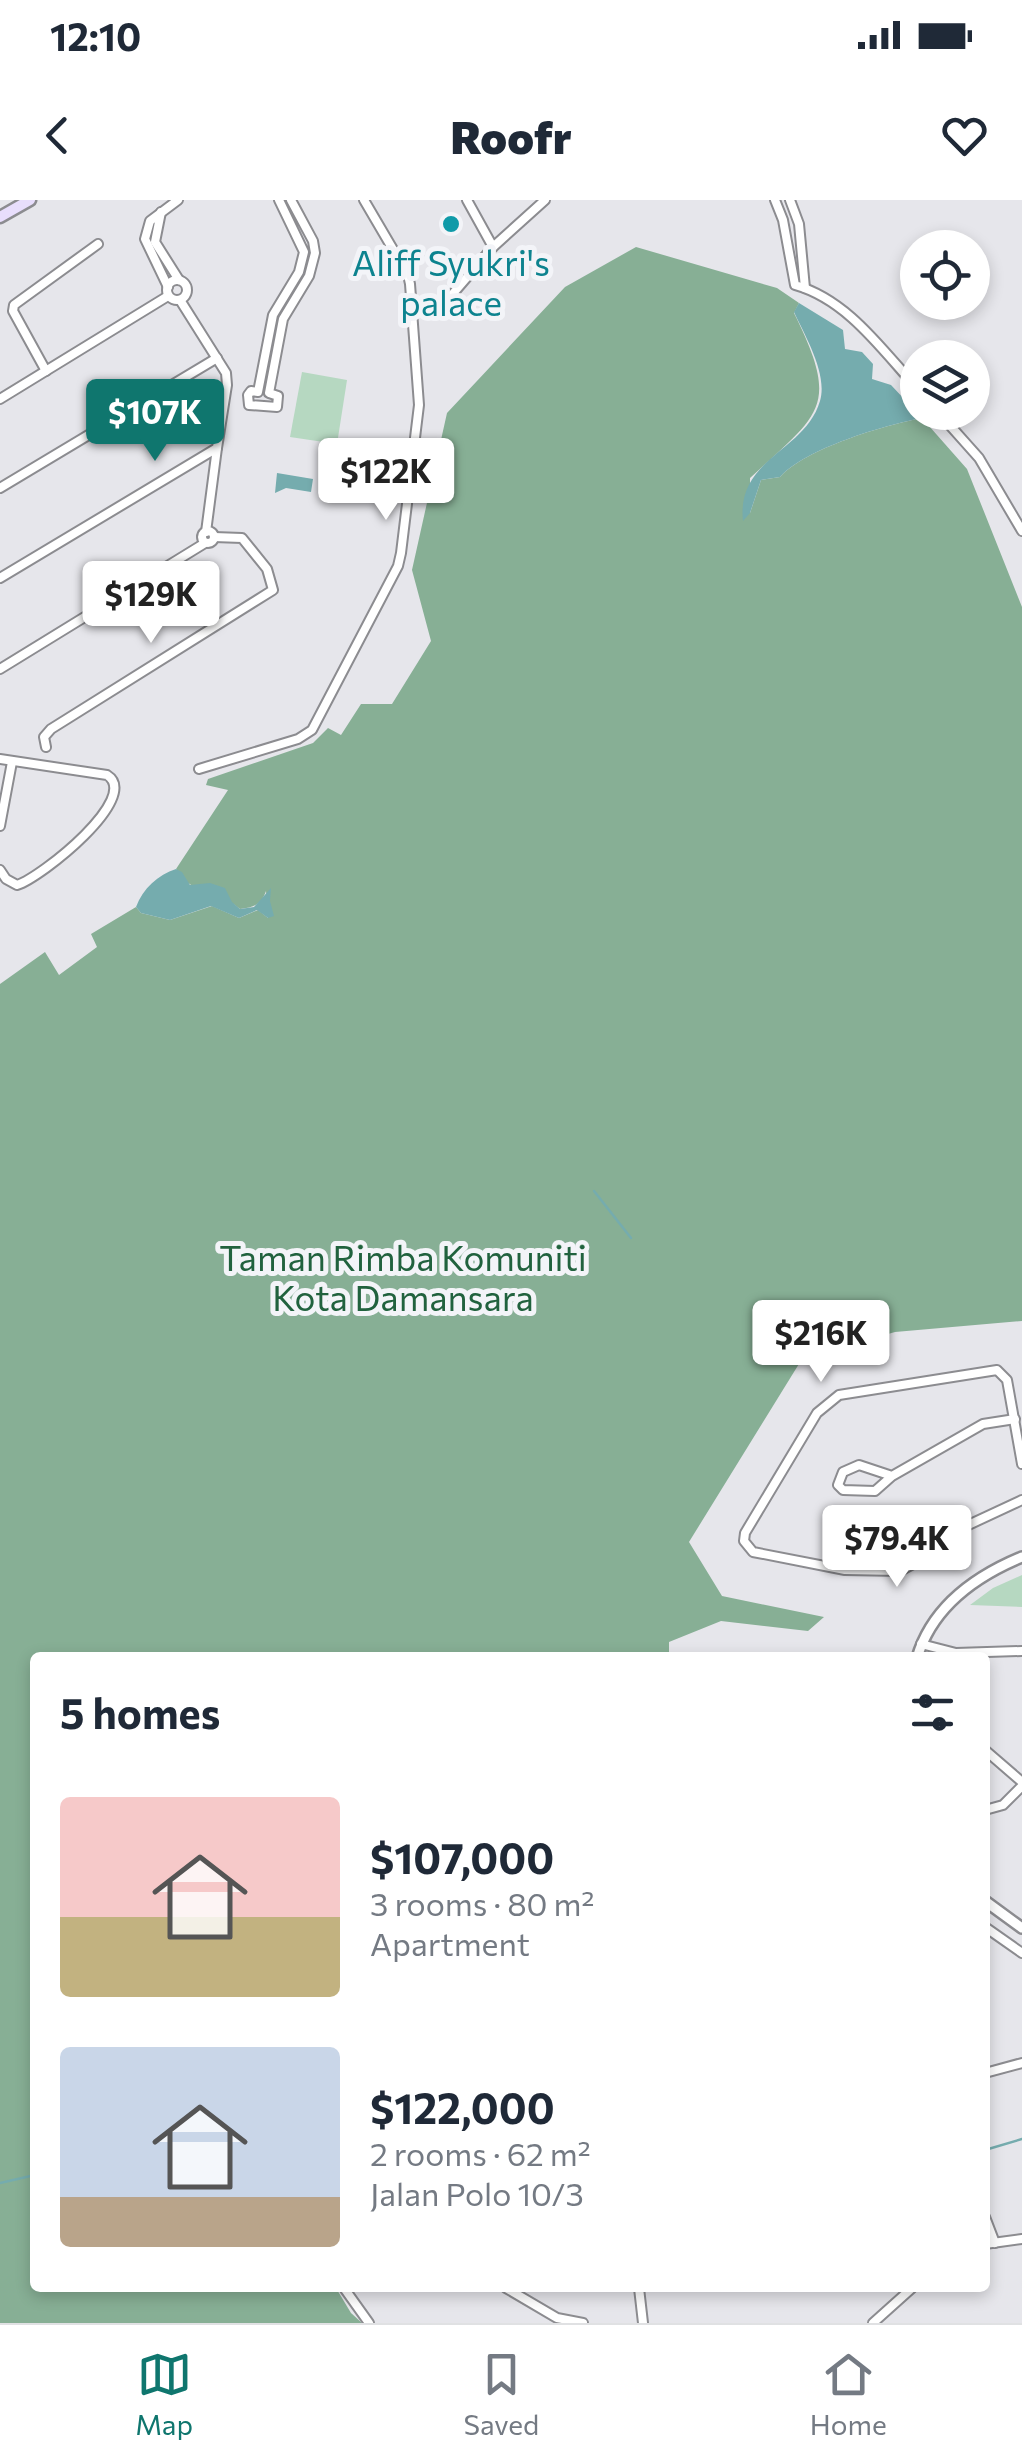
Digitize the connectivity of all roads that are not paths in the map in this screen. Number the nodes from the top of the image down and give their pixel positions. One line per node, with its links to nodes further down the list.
1 (30, 200): 12 (main road)
2 (178, 200): 11 (street)
3 (279, 200): 13 (street)
4 (291, 200): 10 (street)
5 (364, 200): 20 (street)
6 (466, 200): 15 (street)
7 (545, 200): 15 (street)
8 (775, 200): 17 (street)
9 (790, 200): 17 (street)
10 (297, 211): 13 (street); 25 (street)
11 (161, 212): 16 (street); 18 (street)
12 (0, 217)
13 (288, 217): 24 (street)
14 (98, 244): 23 (street)
15 (494, 247): 20 (street)
16 (179, 280): 18 (street); 19 (street)
17 (805, 288): 22 (street)
18 (168, 291): 19 (street); 23 (street)
19 (180, 300): 21 (street)
20 (410, 308): 37 (street)
21 (216, 358): 28 (street); 29 (street)
22 (900, 369)
23 (46, 371): 26 (street)
24 (258, 392): 25 (street); 25 (street)
25 (269, 393)
26 (0, 399)
27 (954, 430): 30 (street)
28 (217, 448): 31 (street); 32 (street)
29 (0, 488)
30 (1022, 531)
31 (210, 534): 33 (street); 34 (street)
32 (0, 578)
33 (0, 669)
34 (46, 747)
35 (0, 760): 36 (street)
36 (12, 762): 38 (street); 39 (street)
37 (198, 770)
38 (0, 826)
39 (0, 870)
40 (1014, 1419): 41 (street); 42 (street); 43 (street)
41 (1022, 1464)
42 (892, 1476): 42 (street)
43 (1022, 1500)
44 (1022, 1557): 45 (street)
45 (921, 1644): 47 (street); 48 (street)
46 (1022, 1650): 49 (street)
47 (919, 1652)
48 (952, 1652)
49 (978, 1652)
50 (990, 1755): 51 (street)
51 (1022, 1784): 52 (street)
52 (990, 1809)
53 (990, 1905): 54 (street)
54 (1022, 1928)
55 (990, 1931): 56 (street)
56 (1022, 1953)
57 (1022, 2063): 58 (street)
58 (990, 2073)
59 (1022, 2239): 60 (street)
60 (990, 2244)
61 (347, 2292): 65 (street)
62 (513, 2292): 66 (street)
63 (640, 2292): 67 (street)
64 (908, 2292): 68 (street)
65 (368, 2323)
66 (583, 2323)
67 (641, 2323)
68 (873, 2323)

